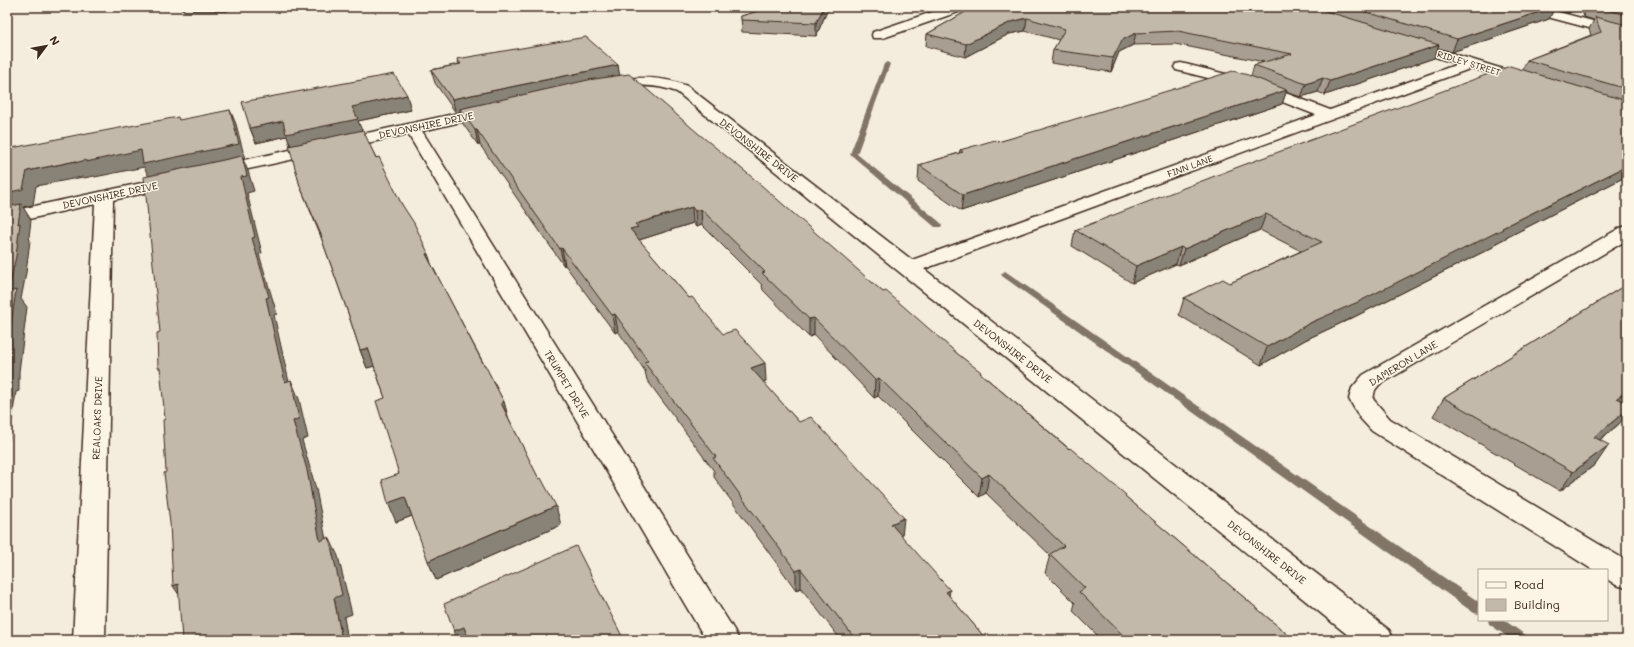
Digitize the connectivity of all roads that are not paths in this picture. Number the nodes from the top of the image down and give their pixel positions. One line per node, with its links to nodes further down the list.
1 (186, 7): 2 (lane)
2 (227, 7)
3 (960, 7): 6 (street)
4 (1525, 7): 5 (street)
5 (1627, 34)
6 (878, 35)
7 (1395, 40): 8 (street, RIDLEY STREET)
8 (1471, 64): 10 (street, RIDLEY STREET); 13 (street, FINN LANE)
9 (1181, 67): 13 (street)
10 (1538, 85)
11 (588, 90): 18 (street, DEVONSHIRE DRIVE)
12 (512, 107): 14 (street, DEVONSHIRE DRIVE)
13 (1329, 116): 18 (street, FINN LANE)
14 (412, 128): 15 (street, DEVONSHIRE DRIVE); 21 (street, TRUMPET DRIVE)
15 (104, 196): 16 (street, DEVONSHIRE DRIVE); 20 (street, REALOAKS DRIVE)
16 (7, 218)
17 (1627, 232): 19 (street, DAMERON LANE)
18 (908, 268): 22 (street, DEVONSHIRE DRIVE)
19 (1627, 576)
20 (89, 640)
21 (723, 640)
22 (1378, 640)

